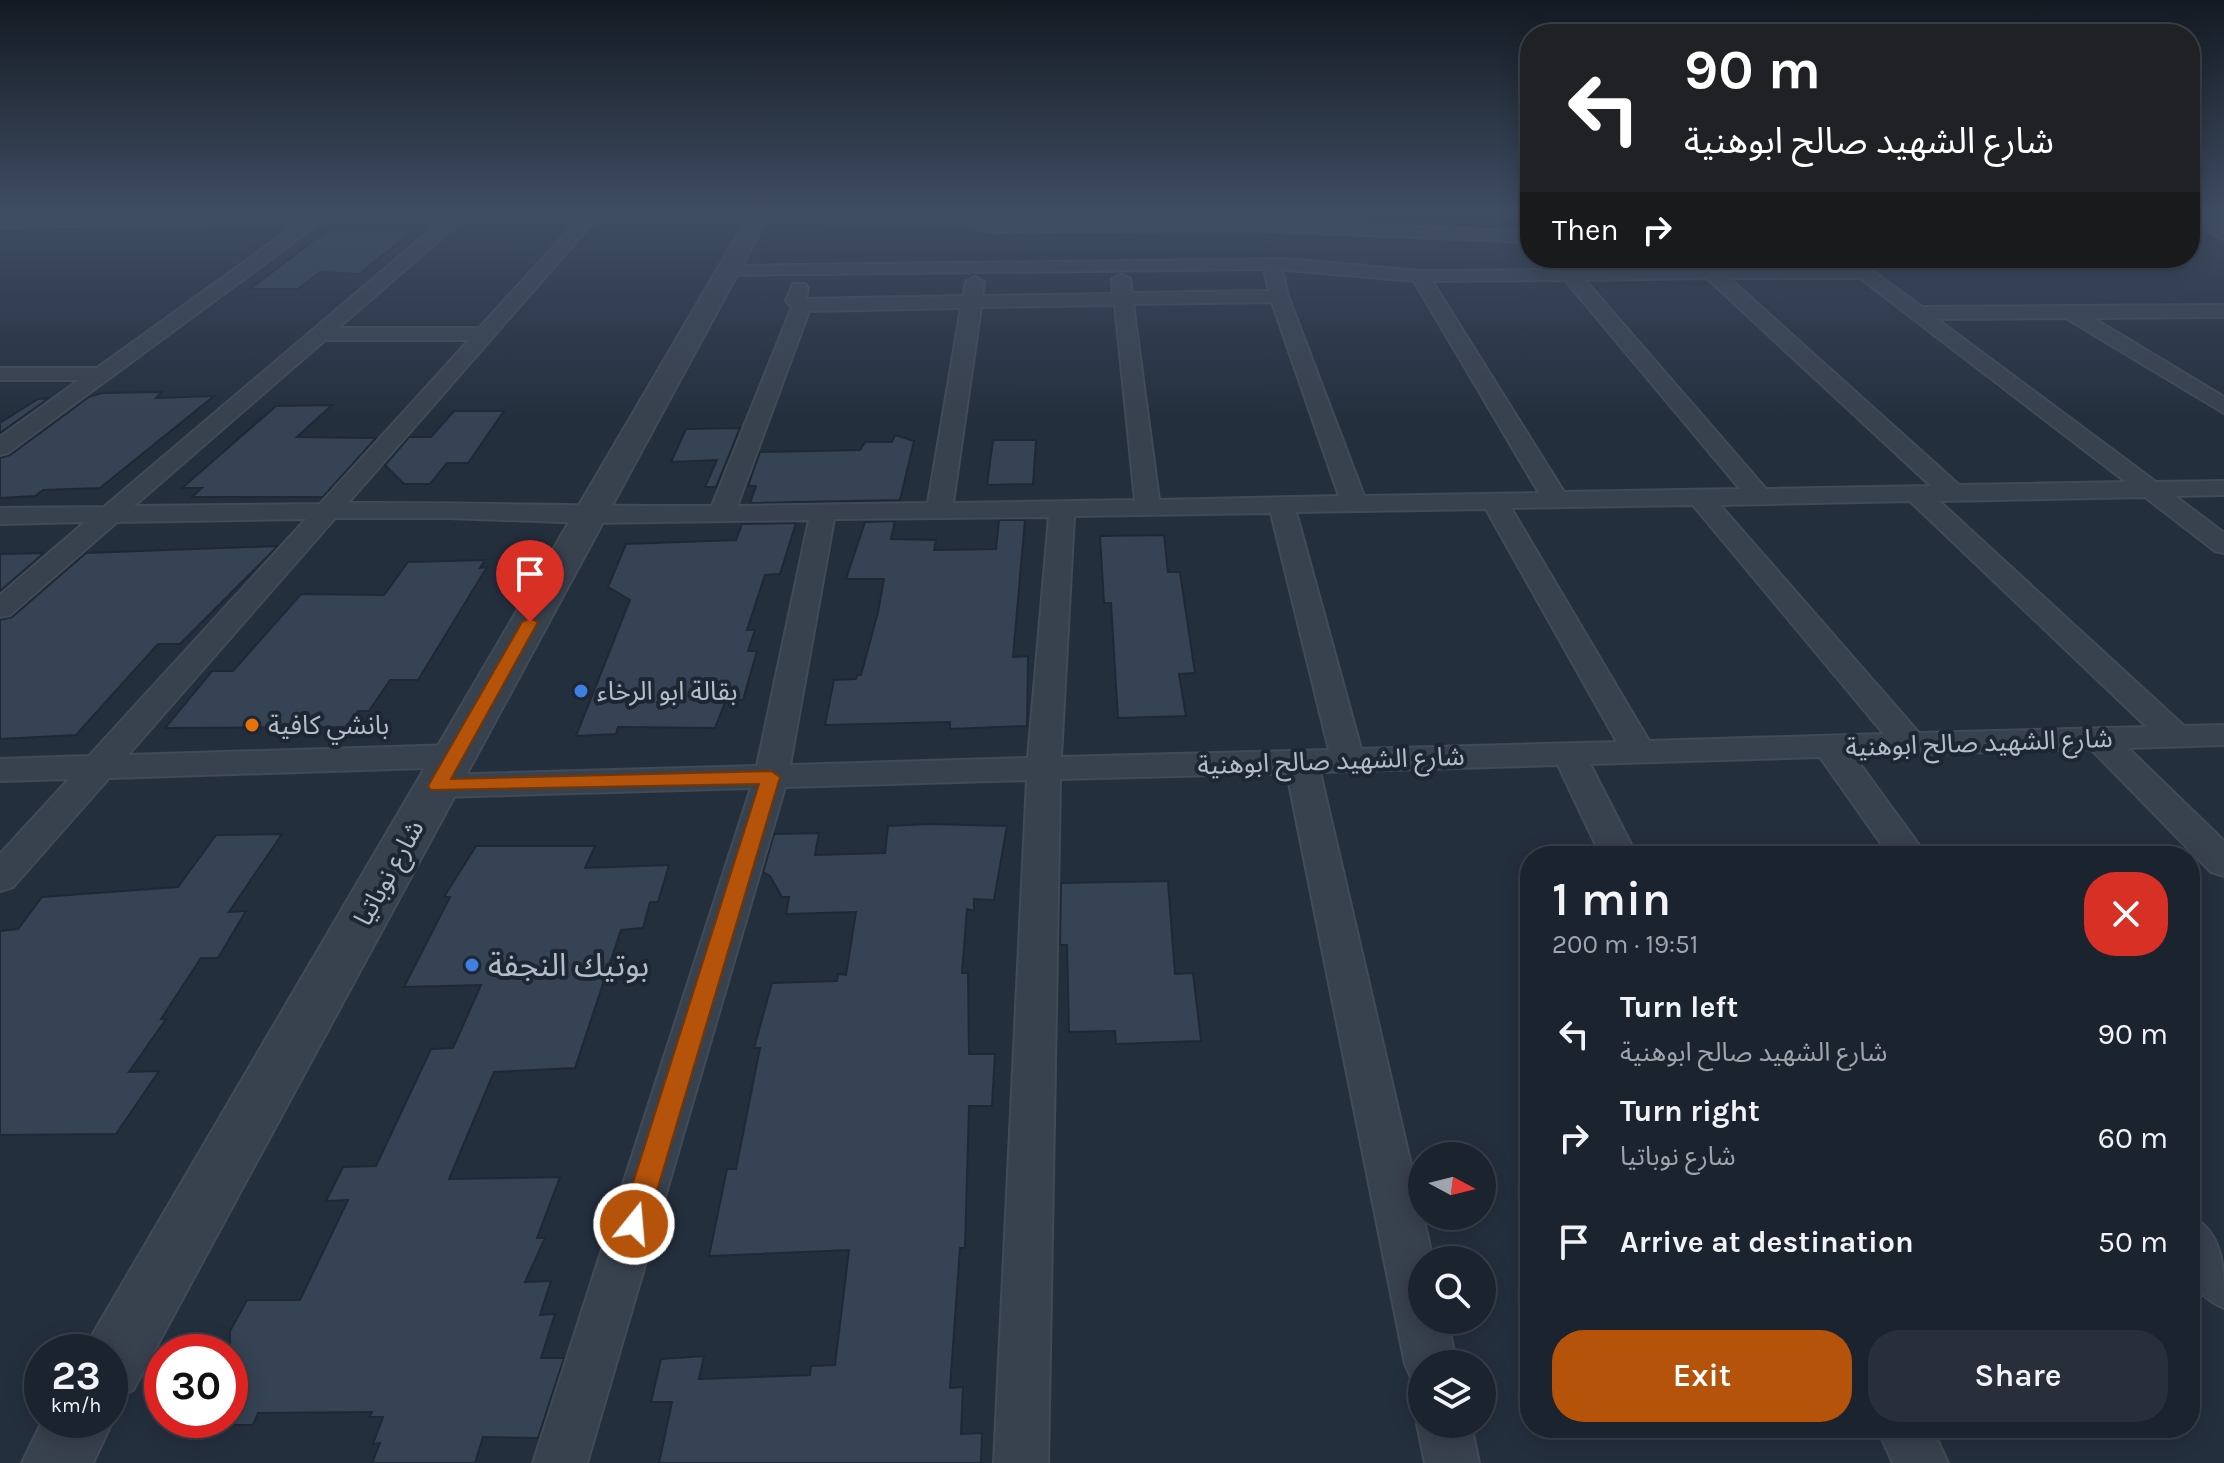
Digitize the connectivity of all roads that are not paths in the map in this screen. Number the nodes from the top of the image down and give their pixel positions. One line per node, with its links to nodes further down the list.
1 (231, 280): 23 (street)
2 (382, 280): 20 (street)
3 (533, 280): 21 (street)
4 (723, 280): 43 (street, شارع نوباتيا)
5 (802, 280): 16 (street)
6 (975, 280): 15 (street)
7 (1120, 280): 14 (street)
8 (1276, 280): 13 (street)
9 (1423, 280): 32 (street)
10 (1575, 280): 31 (street)
11 (1720, 280): 28 (street)
12 (1872, 280): 18 (street)
13 (1279, 296): 14 (street); 34 (street)
14 (1121, 298): 15 (street); 36 (street)
15 (973, 300): 16 (street); 39 (street)
16 (802, 305): 41 (street)
17 (2224, 311): 19 (street)
18 (1914, 313): 19 (street); 27 (street)
19 (2072, 313): 24 (street)
20 (319, 334): 21 (street); 42 (street)
21 (485, 334): 38 (street)
22 (0, 374): 23 (street)
23 (101, 374): 25 (street)
24 (2224, 406)
25 (0, 448)
26 (2224, 488): 27 (street)
27 (2151, 490): 28 (street); 45 (street)
28 (1953, 493): 29 (street)
29 (1917, 494): 31 (street); 48 (street)
30 (1699, 496): 31 (street); 32 (street); 50 (street)
31 (1759, 496)
32 (1556, 500): 33 (street)
33 (1494, 501): 34 (street); 52 (street)
34 (1354, 504): 35 (street)
35 (1282, 506): 36 (street); 54 (street)
36 (1148, 508): 37 (street)
37 (1062, 509): 39 (street); 58 (street)
38 (325, 511): 42 (street); 43 (street); 56 (street)
39 (939, 511): 40 (street)
40 (823, 512): 41 (street); 60 (street)
41 (722, 513): 43 (street)
42 (109, 514): 44 (street); 46 (street)
43 (590, 515): 59 (street, شارع نوباتيا)
44 (0, 516)
45 (2224, 545)
46 (0, 609)
47 (2224, 735): 48 (street, شارع الشهيد صالح ابوهنية)
48 (2176, 736): 49 (street, شارع الشهيد صالح ابوهنية)
49 (2100, 739): 50 (street, شارع الشهيد صالح ابوهنية); 63 (street)
50 (1911, 745): 51 (street, شارع الشهيد صالح ابوهنية)
51 (1830, 747): 52 (street, شارع الشهيد صالح ابوهنية); 62 (street)
52 (1640, 753): 53 (street, شارع الشهيد صالح ابوهنية)
53 (1569, 754): 54 (street, شارع الشهيد صالح ابوهنية); 61 (street)
54 (1348, 760): 55 (street, شارع الشهيد صالح ابوهنية)
55 (1301, 762): 58 (street, شارع الشهيد صالح ابوهنية); 68 (street)
56 (101, 767): 57 (street, شارع الشهيد صالح ابوهنية); 59 (street, شارع الشهيد صالح ابوهنية); 64 (street)
57 (0, 770)
58 (1044, 770): 60 (street, شارع الشهيد صالح ابوهنية); 74 (street)
59 (446, 771): 60 (street, شارع الشهيد صالح ابوهنية); 67 (street, شارع نوباتيا)
60 (771, 777): 73 (street)
61 (1614, 846)
62 (1902, 846)
63 (2224, 863)
64 (0, 878)
65 (2200, 1252): 66 (street)
66 (2224, 1284)
67 (128, 1335)
68 (1428, 1350)
69 (70, 1438): 72 (street)
70 (1447, 1438): 75 (street)
71 (1909, 1438): 76 (street)
72 (56, 1463)
73 (560, 1463)
74 (1021, 1463)
75 (1452, 1463)
76 (1921, 1463)

